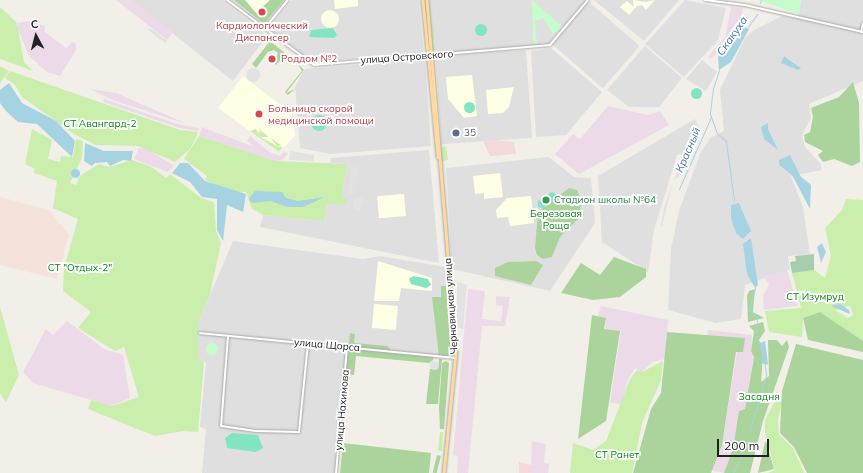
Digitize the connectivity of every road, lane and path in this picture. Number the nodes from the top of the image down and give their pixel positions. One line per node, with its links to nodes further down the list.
1 (227, 0): 8 (street, улица Островского)
2 (288, 0): 8 (street)
3 (423, 0): 10 (main road, Черновицкая улица)
4 (427, 0): 11 (main road, Черновицкая улица)
5 (588, 0): 11 (street, улица Островского)
6 (705, 0): 9 (street)
7 (863, 24): 9 (street)
8 (264, 29): 10 (street, улица Островского)
9 (862, 32)
10 (427, 56): 11 (street, улица Островского); 12 (main road, Черновицкая улица)
11 (431, 56): 12 (main road, Черновицкая улица)
12 (439, 163): 17 (main road, Черновицкая улица)
13 (200, 333): 14 (street, улица Щорса)
14 (228, 336): 15 (street, улица Щорса); 15 (street)
15 (308, 343): 16 (street, улица Щорса)
16 (347, 347): 17 (street, улица Щорса); 18 (street, улица Нахимова)
17 (455, 358): 19 (main road, Черновицкая улица)
18 (336, 473)
19 (444, 473)

